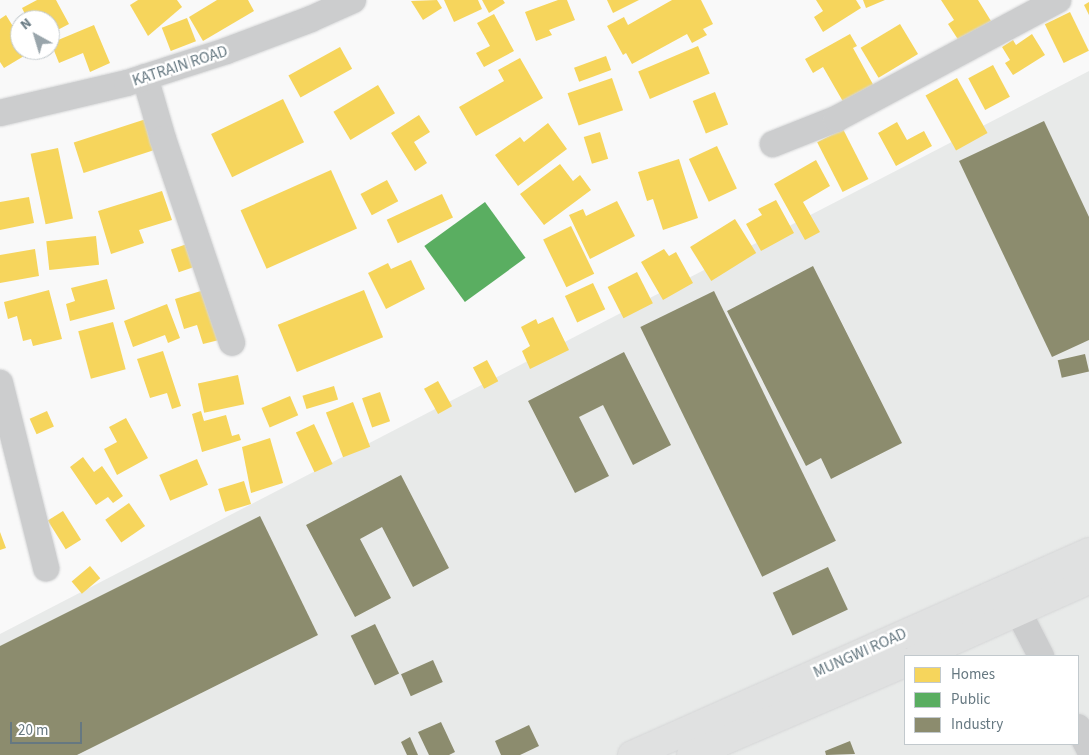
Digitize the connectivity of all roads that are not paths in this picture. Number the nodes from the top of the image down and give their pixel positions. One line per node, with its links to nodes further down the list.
1 (353, 0): 3 (street, KATRAIN ROAD)
2 (1058, 0): 5 (street)
3 (145, 77): 4 (street, KATRAIN ROAD); 6 (street)
4 (0, 113)
5 (773, 144)
6 (232, 343)
7 (0, 383): 9 (street)
8 (1089, 552): 11 (main road, MUNGWI ROAD)
9 (46, 568)
10 (1089, 580): 11 (main road, MUNGWI ROAD)
11 (1014, 599): 12 (main road, MUNGWI ROAD); 13 (street); 17 (main road, MUNGWI ROAD)
12 (921, 655)
13 (1041, 655)
14 (904, 662): 18 (main road, MUNGWI ROAD)
15 (1079, 729): 16 (street)
16 (1089, 749)
17 (632, 755)
18 (691, 755)

